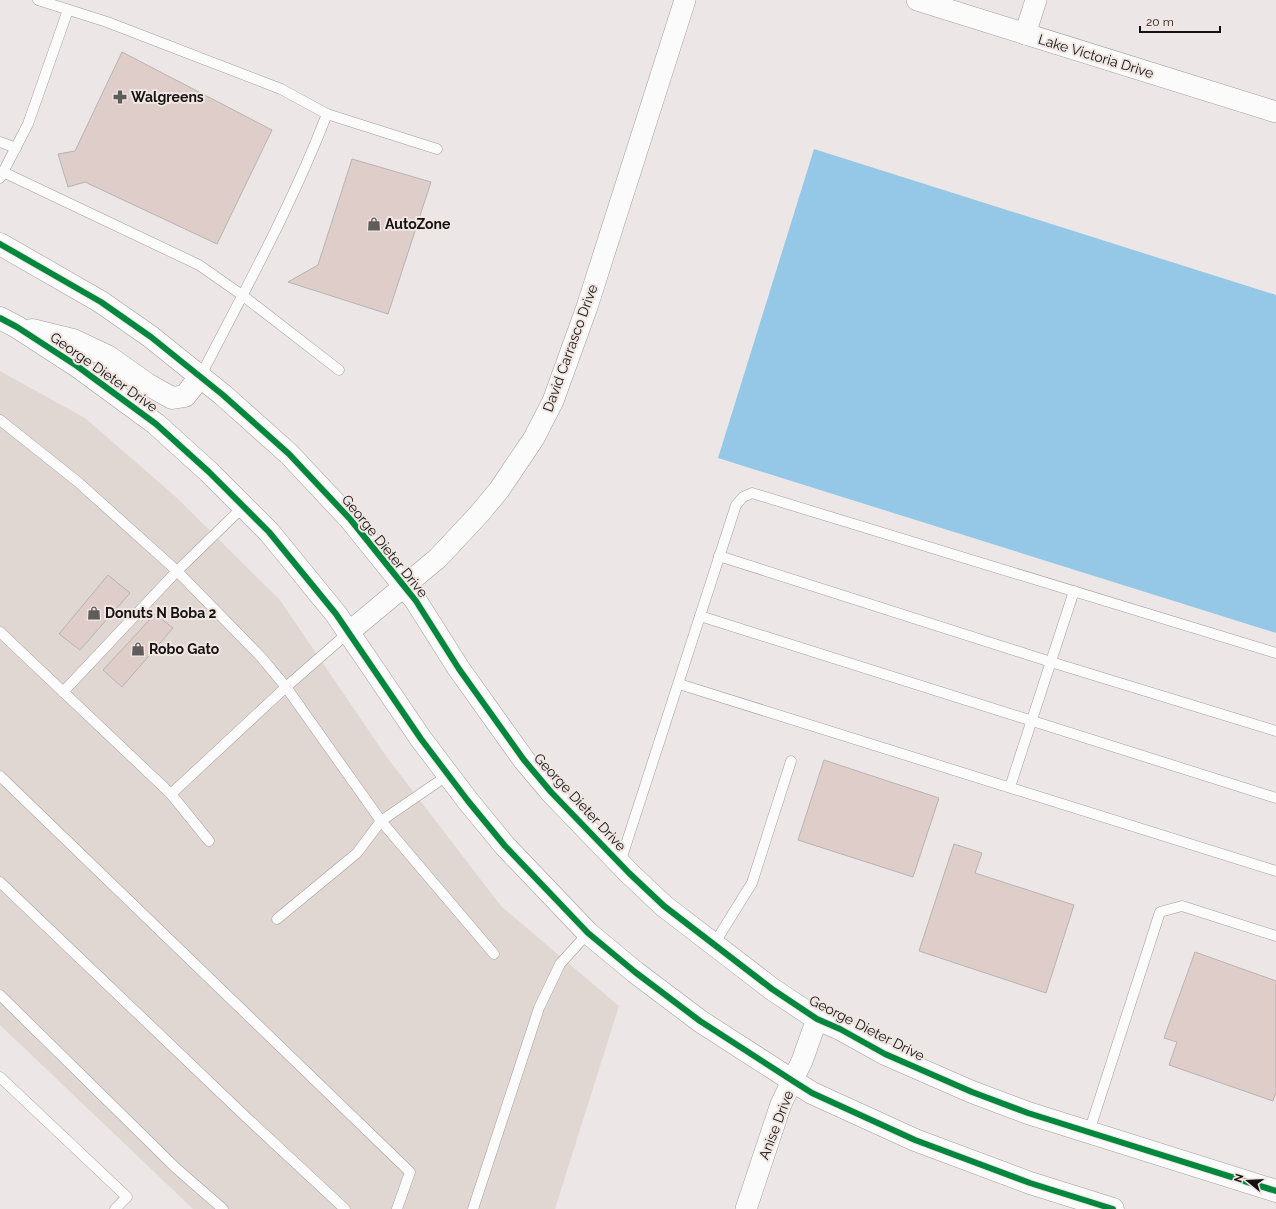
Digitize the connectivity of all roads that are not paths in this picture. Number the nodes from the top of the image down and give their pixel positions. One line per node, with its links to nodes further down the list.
1 (38, 0): 5 (lane)
2 (685, 0): 22 (street, David Carrasco Drive)
3 (916, 0): 6 (street, Lake Victoria Drive)
4 (1036, 0): 6 (street)
5 (68, 10): 8 (lane); 10 (lane)
6 (1025, 34): 7 (street, Lake Victoria Drive)
7 (1276, 112)
8 (327, 114): 11 (lane); 14 (lane)
9 (0, 142): 10 (lane)
10 (16, 148): 12 (lane)
11 (437, 149)
12 (1, 175): 14 (lane)
13 (0, 244): 17 (main road, George Dieter Drive)
14 (242, 295): 16 (lane); 17 (lane)
15 (8, 322): 17 (main road); 19 (main road, George Dieter Drive)
16 (339, 370)
17 (200, 377): 22 (main road, George Dieter Drive)
18 (0, 420): 21 (lane)
19 (244, 506): 21 (lane); 26 (main road, George Dieter Drive)
20 (719, 556): 23 (lane); 24 (lane); 28 (lane)
21 (177, 571): 30 (lane); 31 (lane)
22 (404, 586): 26 (street, David Carrasco Drive); 42 (main road, George Dieter Drive)
23 (1074, 591): 27 (lane); 28 (lane)
24 (700, 616): 29 (lane); 32 (lane)
25 (0, 632): 31 (lane)
26 (349, 632): 30 (lane); 35 (main road, George Dieter Drive)
27 (1276, 652)
28 (1051, 662): 32 (lane); 33 (lane)
29 (679, 684): 37 (lane); 42 (lane)
30 (286, 687): 38 (lane); 40 (lane)
31 (63, 692): 38 (lane)
32 (1032, 720): 37 (lane); 39 (lane)
33 (1276, 731)
34 (791, 761): 48 (lane)
35 (448, 774): 40 (lane); 46 (main road, George Dieter Drive)
36 (0, 776): 59 (lane)
37 (1010, 787): 43 (lane)
38 (171, 794): 41 (lane)
39 (1276, 798)
40 (381, 821): 45 (lane); 49 (lane)
41 (209, 841)
42 (620, 863): 48 (main road, George Dieter Drive)
43 (1276, 871)
44 (0, 882): 58 (lane)
45 (277, 919)
46 (588, 933): 53 (main road, George Dieter Drive); 60 (lane)
47 (1276, 936): 54 (lane)
48 (714, 944): 51 (main road, George Dieter Drive)
49 (494, 954)
50 (0, 995): 57 (lane)
51 (817, 1020): 53 (street, Anise Drive); 54 (main road, George Dieter Drive)
52 (0, 1077): 56 (lane)
53 (793, 1081): 61 (street, Anise Drive); 62 (main road, George Dieter Drive)
54 (1090, 1132): 55 (main road, George Dieter Drive)
55 (1276, 1191)
56 (115, 1209)
57 (223, 1209)
58 (345, 1209)
59 (397, 1209)
60 (473, 1209)
61 (746, 1209)
62 (1113, 1209)

